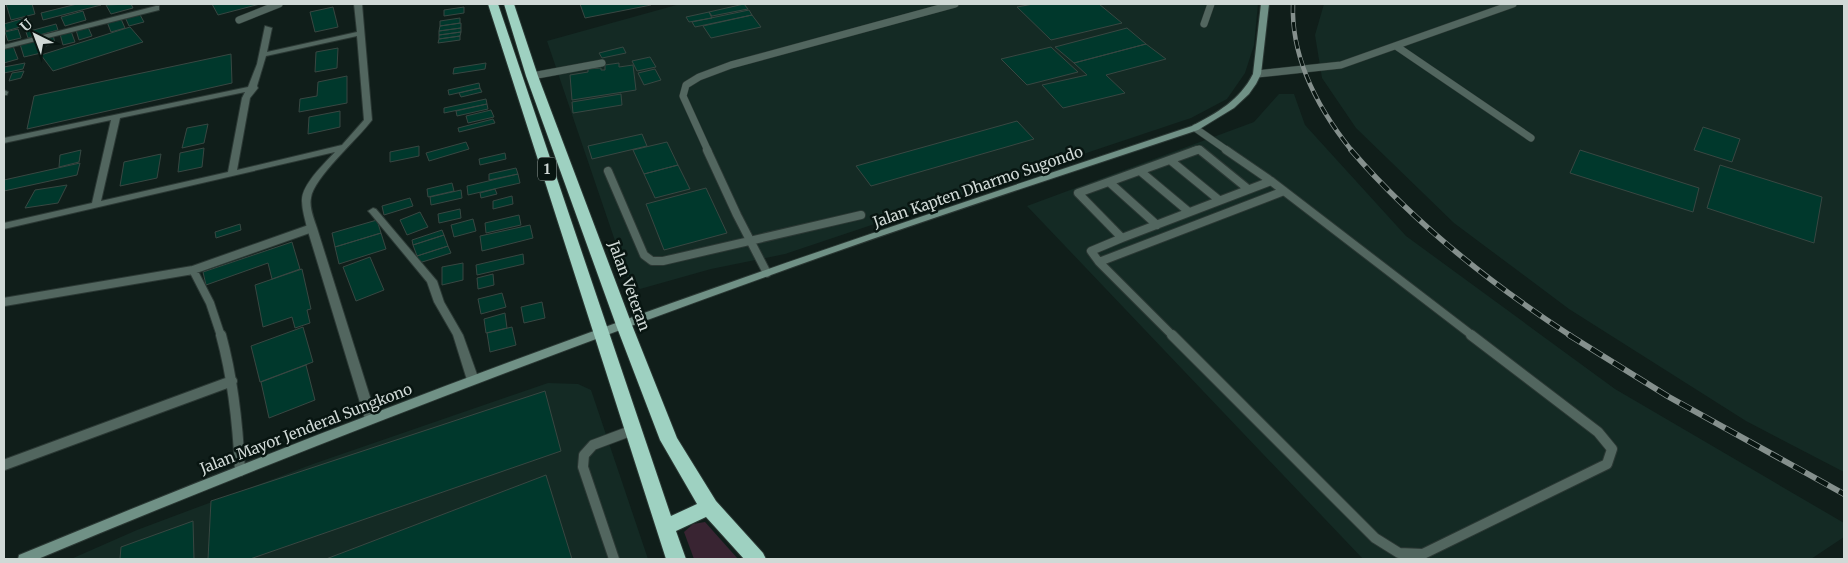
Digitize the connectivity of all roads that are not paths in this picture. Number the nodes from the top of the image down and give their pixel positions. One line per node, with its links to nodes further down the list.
1 (279, 4): 10 (lane)
2 (358, 4): 13 (street)
3 (493, 4): 49 (highway, 1)
4 (509, 4): 19 (highway, Jalan Veteran / 1)
5 (956, 4): 43 (lane)
6 (1210, 4): 11 (lane)
7 (1265, 4): 18 (main road, Jalan Kapten Dharmo Sugondo)
8 (1513, 4): 14 (lane)
9 (156, 8): 15 (street)
10 (240, 20)
11 (1204, 24)
12 (268, 28): 16 (street)
13 (360, 33): 16 (street); 25 (street)
14 (1396, 46): 18 (lane); 23 (lane)
15 (4, 47)
16 (263, 55): 20 (street)
17 (602, 63): 19 (lane)
18 (1257, 74): 22 (main road, Jalan Kapten Dharmo Sugondo)
19 (532, 76): 48 (highway, Jalan Veteran / 1)
20 (254, 88): 21 (street); 27 (street)
21 (116, 116): 24 (street); 35 (street)
22 (1195, 128): 30 (lane); 46 (main road, Jalan Kapten Dharmo Sugondo)
23 (1531, 138)
24 (4, 140)
25 (347, 146): 27 (street); 41 (street)
26 (1170, 160): 29 (lane); 32 (lane); 34 (lane)
27 (232, 171): 35 (street)
28 (608, 171): 43 (lane)
29 (1140, 171): 31 (lane); 37 (lane)
30 (1271, 181): 32 (lane); 33 (lane)
31 (1109, 182): 39 (lane); 42 (lane)
32 (1248, 189): 34 (lane)
33 (1284, 191): 44 (lane); 44 (lane)
34 (1219, 200): 37 (lane)
35 (96, 204): 40 (street)
36 (373, 211): 50 (street)
37 (1189, 212): 39 (lane)
38 (861, 215): 43 (lane)
39 (1157, 225): 42 (lane)
40 (4, 226)
41 (312, 228): 45 (lane); 52 (street)
42 (1122, 238): 44 (lane)
43 (752, 240): 46 (lane)
44 (1099, 262)
45 (193, 270): 47 (lane); 51 (lane)
46 (767, 273): 48 (main road, Jalan Kapten Dharmo Sugondo)
47 (4, 302)
48 (624, 325): 49 (main road, Jalan Kapten Dharmo Sugondo); 56 (highway, Jalan Veteran / 1)
49 (601, 334): 50 (main road, Jalan Mayor Jenderal Sungkono); 53 (highway, 1)
50 (473, 380): 52 (main road, Jalan Mayor Jenderal Sungkono)
51 (232, 381): 54 (lane); 55 (lane)
52 (371, 419): 55 (main road, Jalan Mayor Jenderal Sungkono)
53 (633, 430): 57 (highway, 1); 59 (lane)
54 (4, 465)
55 (240, 471): 58 (main road, Jalan Mayor Jenderal Sungkono)
56 (709, 507): 57 (highway); 61 (highway, Jalan Veteran / 1)
57 (667, 527): 60 (highway, 1)
58 (24, 559)
59 (614, 559)
60 (676, 559)
61 (756, 559)

